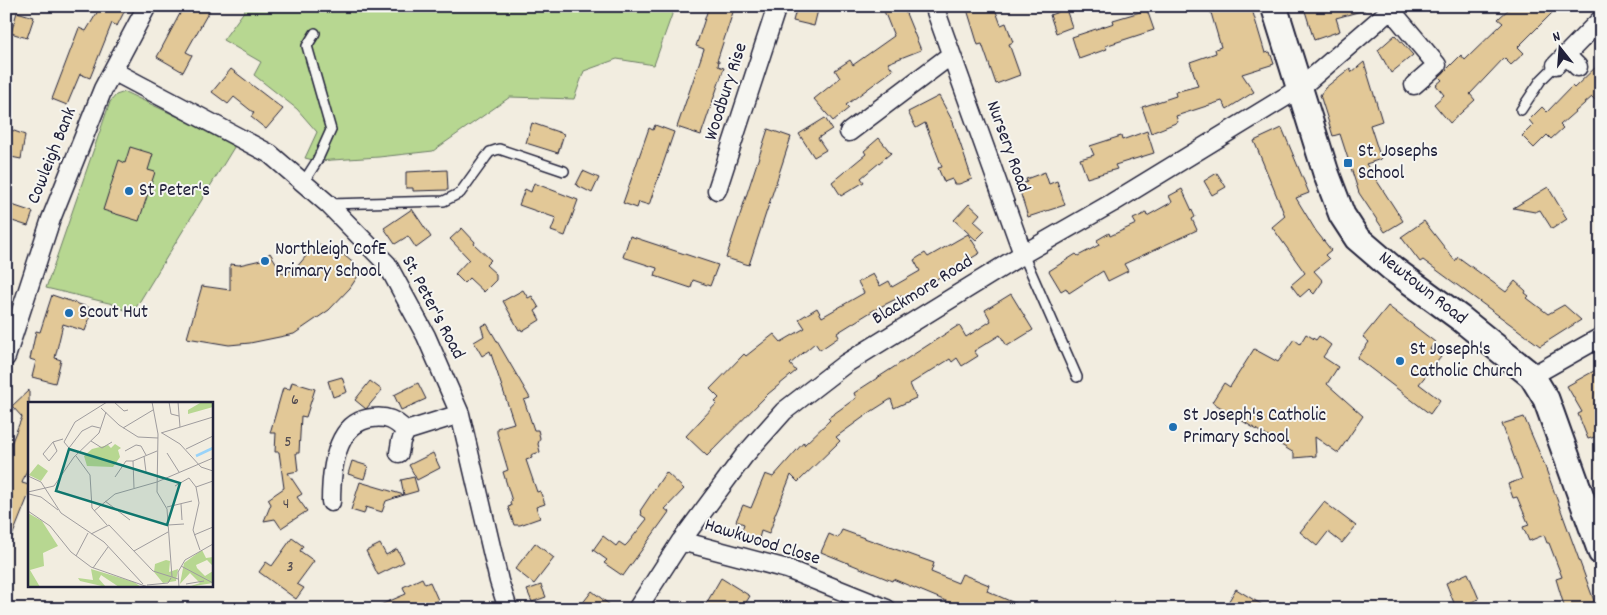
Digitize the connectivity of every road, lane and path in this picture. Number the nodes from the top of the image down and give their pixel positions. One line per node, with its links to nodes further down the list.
1 (147, 6): 10 (street, Cowleigh Bank)
2 (777, 6): 17 (street, Woodbury Rise)
3 (934, 6): 8 (street, Nursery Road)
4 (1274, 6): 12 (main road, Newtown Road)
5 (1393, 8): 11 (street); 12 (street, Blackmore Road)
6 (1601, 19): 9 (street)
7 (315, 33): 16 (lane)
8 (951, 55): 14 (street); 19 (street, Nursery Road)
9 (1567, 62): 13 (lane)
10 (113, 71): 16 (street, St. Peter's Road); 21 (street, Cowleigh Bank)
11 (1414, 85)
12 (1300, 88): 19 (street, Blackmore Road); 22 (main road, Newtown Road)
13 (1521, 110)
14 (850, 132)
15 (564, 171): 18 (lane)
16 (303, 183): 18 (street, St. Peter's Road)
17 (717, 190)
18 (328, 204): 24 (street, St. Peter's Road)
19 (1023, 254): 23 (lane); 28 (street, Blackmore Road)
20 (1601, 337): 22 (street)
21 (6, 357)
22 (1532, 376): 29 (main road, Newtown Road)
23 (1078, 378)
24 (460, 414): 25 (street); 30 (street, St. Peter's Road)
25 (406, 431): 26 (street); 27 (street)
26 (399, 453)
27 (331, 502)
28 (681, 541): 31 (street, Blackmore Road); 32 (street, Hawkwood Close)
29 (1601, 552)
30 (508, 609)
31 (637, 609)
32 (887, 609)

